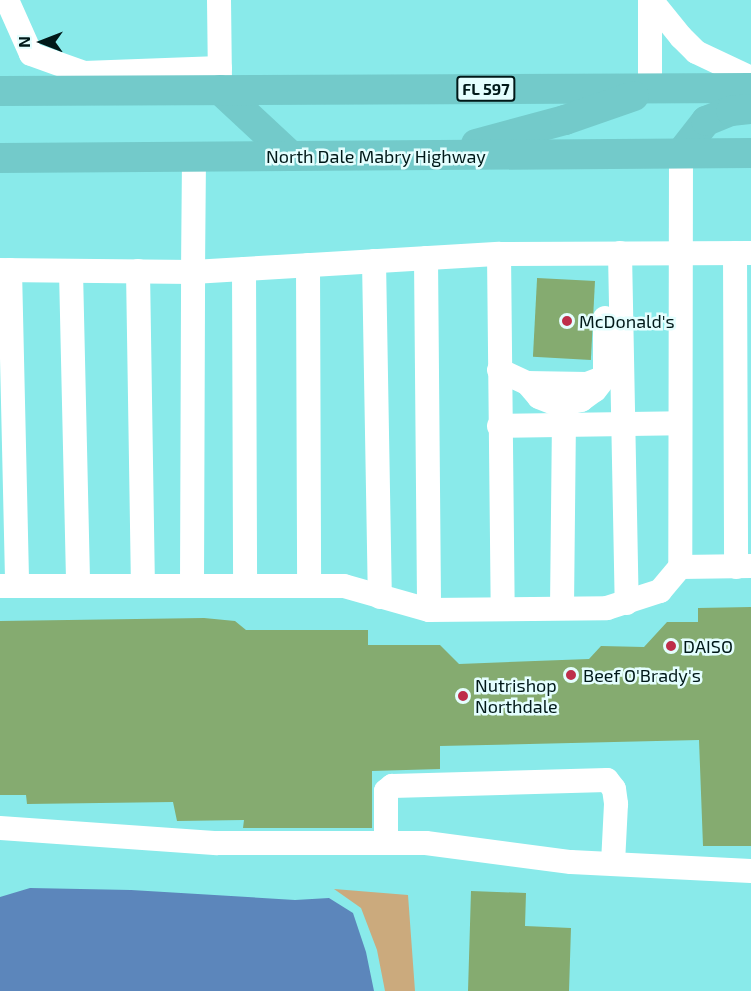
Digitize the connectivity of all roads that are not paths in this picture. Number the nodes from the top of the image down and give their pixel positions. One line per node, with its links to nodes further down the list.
1 (7, 0): 5 (lane)
2 (219, 0): 5 (lane)
3 (651, 0): 4 (lane); 7 (lane)
4 (751, 78)
5 (220, 79): 7 (main road, FL 597); 8 (main road, FL 597); 13 (main road)
6 (751, 88): 7 (main road, FL 597)
7 (650, 89): 12 (main road)
8 (0, 91)
9 (751, 109): 10 (main road)
10 (681, 153): 11 (main road, North Dale Mabry Highway); 12 (main road, North Dale Mabry Highway); 16 (lane)
11 (751, 153)
12 (436, 155): 13 (main road, North Dale Mabry Highway)
13 (291, 156): 14 (main road, North Dale Mabry Highway)
14 (194, 157): 15 (main road, North Dale Mabry Highway); 27 (lane)
15 (0, 158)
16 (681, 253): 17 (lane); 21 (lane); 29 (lane)
17 (743, 253): 33 (lane)
18 (499, 254): 19 (lane); 21 (lane); 28 (lane)
19 (426, 258): 20 (lane); 45 (lane)
20 (374, 261): 22 (lane); 41 (lane)
21 (620, 264): 28 (lane); 30 (lane)
22 (308, 265): 23 (lane); 40 (lane)
23 (244, 269): 27 (lane); 39 (lane)
24 (5, 270): 25 (lane); 35 (lane)
25 (71, 271): 26 (lane); 36 (lane)
26 (138, 271): 27 (lane); 37 (lane)
27 (193, 272): 38 (lane)
28 (499, 370): 32 (lane)
29 (680, 423): 30 (lane); 34 (lane)
30 (624, 424): 31 (lane); 42 (lane)
31 (564, 425): 32 (lane); 43 (lane)
32 (500, 426): 44 (lane)
33 (744, 566): 34 (lane)
34 (680, 567): 42 (lane)
35 (9, 586): 36 (lane)
36 (78, 586): 37 (lane)
37 (143, 586): 38 (lane)
38 (192, 586): 39 (lane)
39 (245, 586): 40 (lane)
40 (309, 586): 41 (lane)
41 (380, 597): 45 (lane)
42 (627, 603): 43 (lane)
43 (562, 608): 44 (lane)
44 (503, 609): 45 (lane)
45 (429, 610)
46 (0, 828): 47 (lane)
47 (386, 843): 48 (lane); 48 (lane)
48 (613, 863): 49 (lane)
49 (751, 871)

